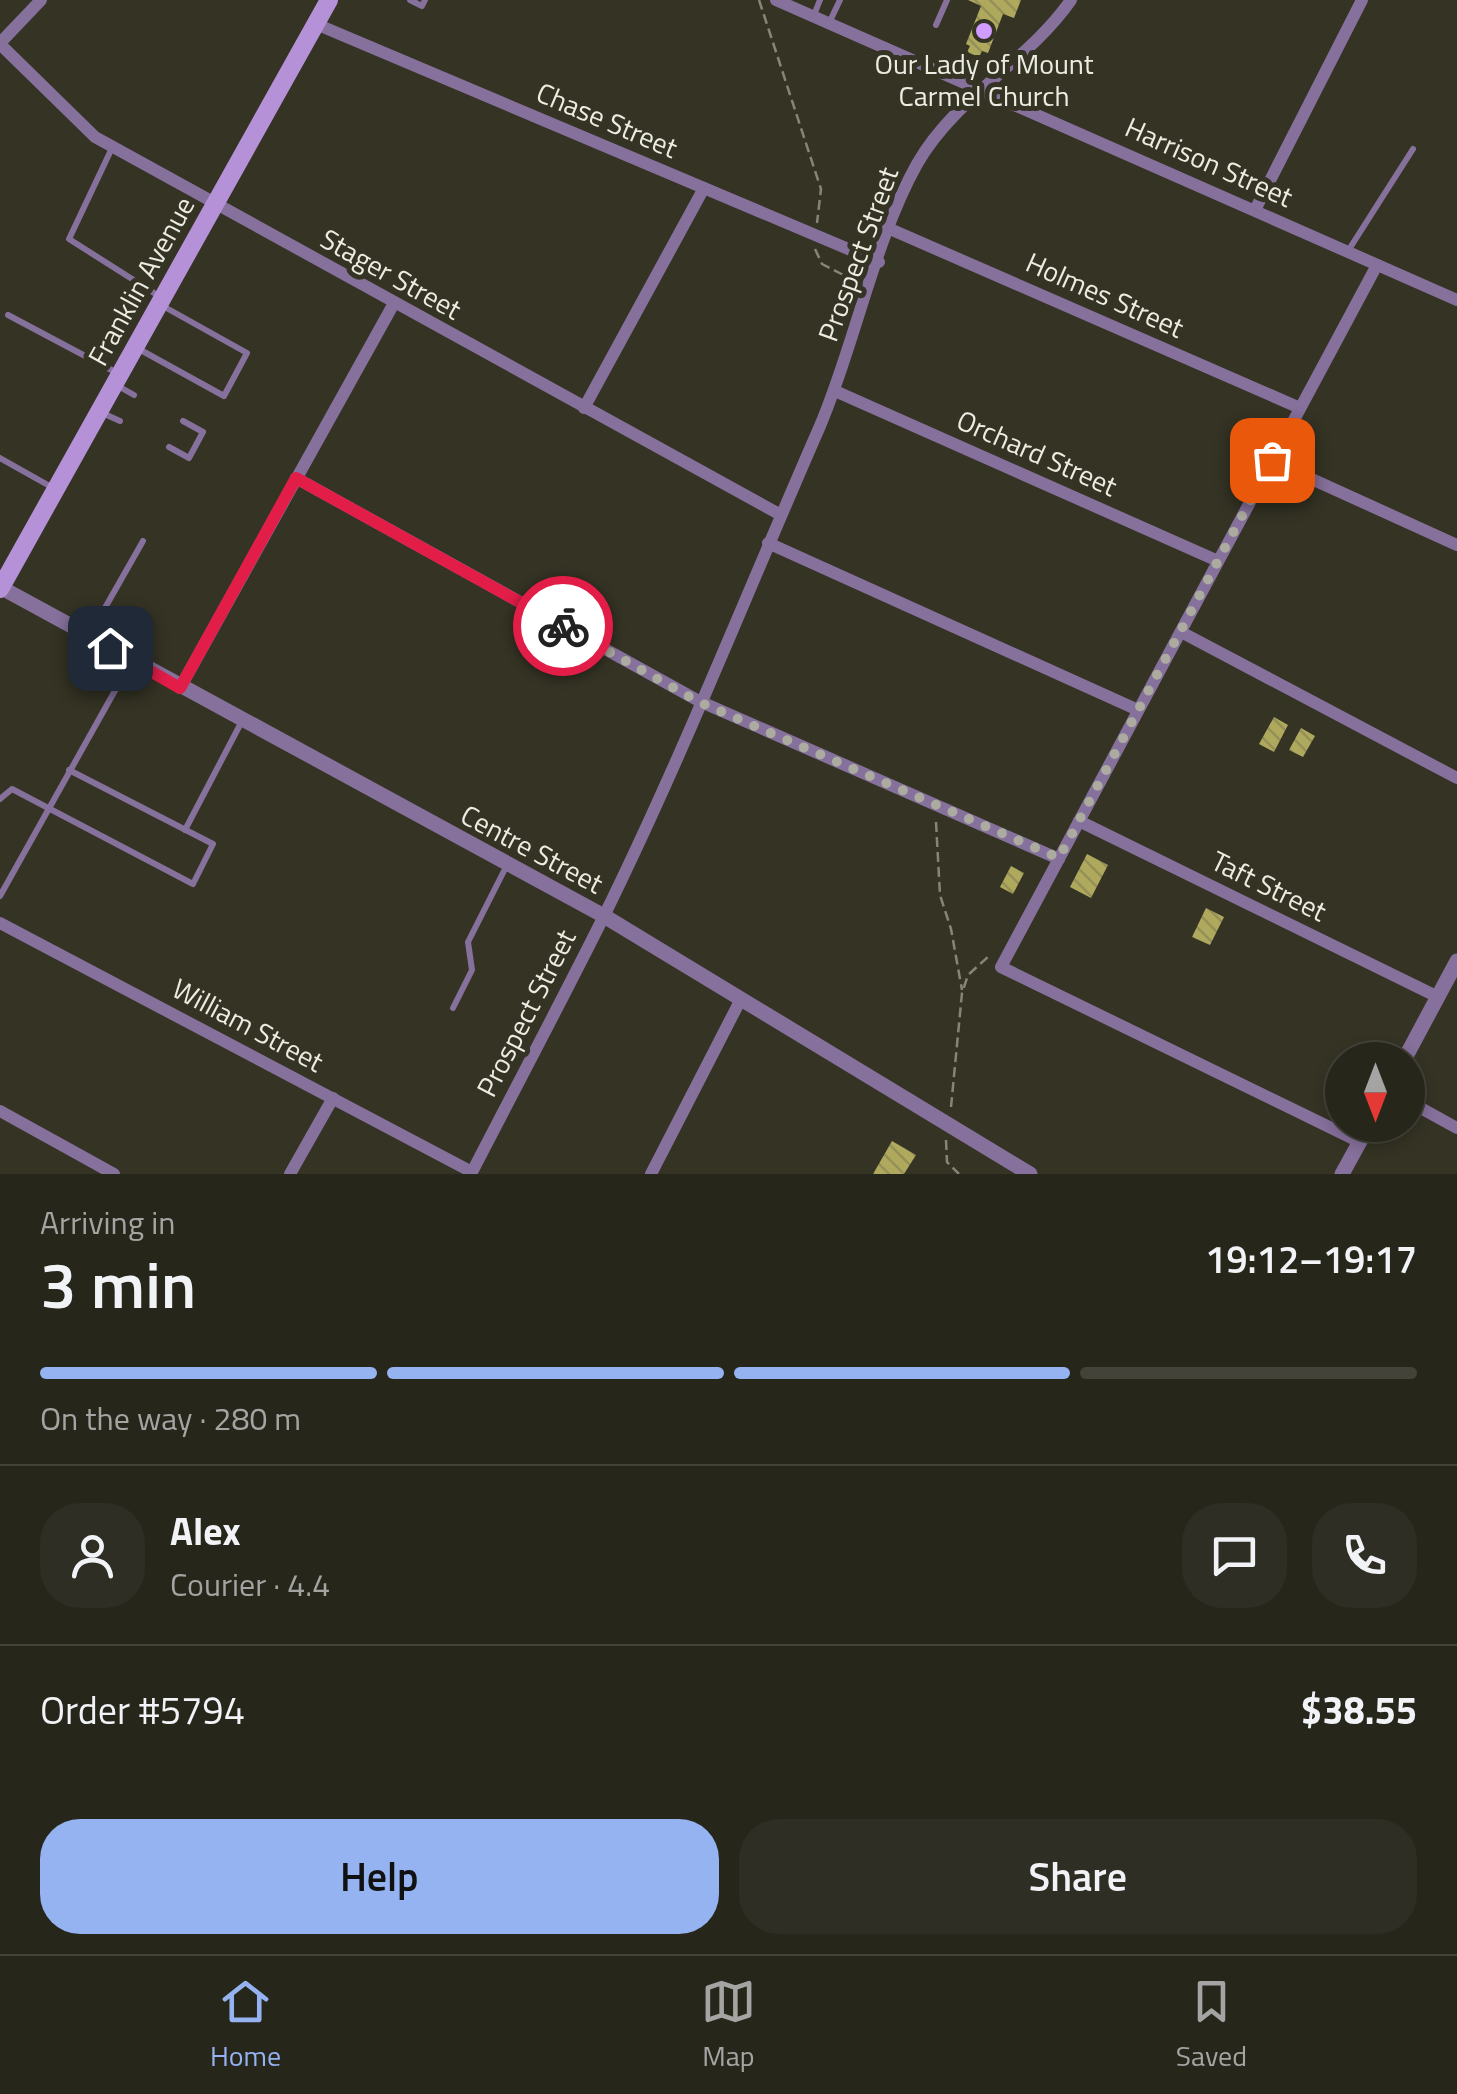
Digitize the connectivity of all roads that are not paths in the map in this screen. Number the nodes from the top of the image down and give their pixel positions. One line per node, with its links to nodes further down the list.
1 (41, 0): 15 (street)
2 (328, 0): 13 (main road, Franklin Avenue)
3 (410, 0): 4 (lane)
4 (425, 0)
5 (776, 0): 11 (street, Harrison Street)
6 (820, 0): 11 (lane)
7 (840, 0): 12 (lane)
8 (947, 0): 14 (lane)
9 (1362, 0): 21 (street)
10 (1068, 1): 16 (street, Prospect Street)
11 (813, 16): 12 (street, Harrison Street)
12 (829, 23): 16 (street, Harrison Street)
13 (316, 24): 19 (street, Chase Street); 20 (main road, Franklin Avenue)
14 (936, 25)
15 (0, 44): 17 (street, Stager Street)
16 (979, 88): 21 (street, Harrison Street); 22 (street, Prospect Street)
17 (113, 148): 20 (street, Stager Street); 27 (lane)
18 (1413, 149): 23 (lane)
19 (704, 188): 24 (street, Chase Street); 34 (street)
20 (215, 206): 27 (main road, Franklin Avenue); 28 (street, Stager Street)
21 (1255, 210): 23 (street, Harrison Street)
22 (890, 228): 24 (street, Prospect Street); 35 (street, Holmes Street)
23 (1348, 252): 25 (street, Harrison Street)
24 (879, 262): 32 (street, Prospect Street)
25 (1377, 265): 26 (street, Harrison Street); 35 (street)
26 (1457, 300)
27 (161, 302): 30 (main road, Franklin Avenue); 30 (lane)
28 (393, 305): 34 (street, Stager Street); 42 (street)
29 (8, 314): 31 (lane)
30 (136, 347): 31 (main road, Franklin Avenue)
31 (118, 379): 33 (lane); 36 (main road, Franklin Avenue)
32 (835, 391): 44 (street, Prospect Street); 48 (street, Orchard Street)
33 (134, 395)
34 (584, 408): 44 (street, Stager Street)
35 (1300, 408): 41 (street)
36 (99, 412): 37 (lane); 43 (main road, Franklin Avenue)
37 (120, 422)
38 (182, 422): 39 (lane)
39 (169, 447)
40 (0, 458): 43 (lane)
41 (1272, 460): 47 (street); 48 (street)
42 (296, 478): 53 (street); 54 (street)
43 (56, 490): 49 (main road, Franklin Avenue)
44 (781, 515): 46 (street, Prospect Street)
45 (143, 540): 51 (lane)
46 (768, 544): 54 (street, Prospect Street); 55 (street)
47 (1457, 546)
48 (1218, 561): 50 (street)
49 (0, 588): 51 (street, Centre Street)
50 (1181, 632): 55 (street); 58 (street)
51 (89, 636): 52 (street, Centre Street)
52 (132, 660): 53 (street, Centre Street); 57 (lane)
53 (180, 688): 56 (street, Centre Street)
54 (699, 702): 63 (street); 66 (street, Prospect Street)
55 (1138, 710): 61 (street)
56 (242, 721): 62 (lane); 64 (street, Centre Street)
57 (68, 770): 60 (lane); 62 (lane)
58 (1457, 778)
59 (0, 799): 60 (lane)
60 (47, 808): 62 (lane); 65 (lane)
61 (1079, 821): 63 (street); 69 (street, Taft Street)
62 (185, 830)
63 (1059, 858): 76 (street)
64 (508, 864): 66 (street, Centre Street); 71 (lane)
65 (0, 896)
66 (604, 916): 70 (street, Centre Street); 79 (street, Prospect Street)
67 (0, 923): 73 (street, William Street)
68 (1457, 961): 69 (street)
69 (1438, 997): 72 (street)
70 (740, 1000): 82 (street); 83 (street, Centre Street)
71 (453, 1008)
72 (1414, 1042)
73 (333, 1098): 79 (street, William Street); 81 (street)
74 (1425, 1111): 77 (street)
75 (0, 1112): 80 (street)
76 (1325, 1125)
77 (1457, 1128)
78 (1360, 1142): 84 (street)
79 (471, 1173)
80 (114, 1174)
81 (290, 1174)
82 (651, 1174)
83 (1030, 1174)
84 (1342, 1174)

